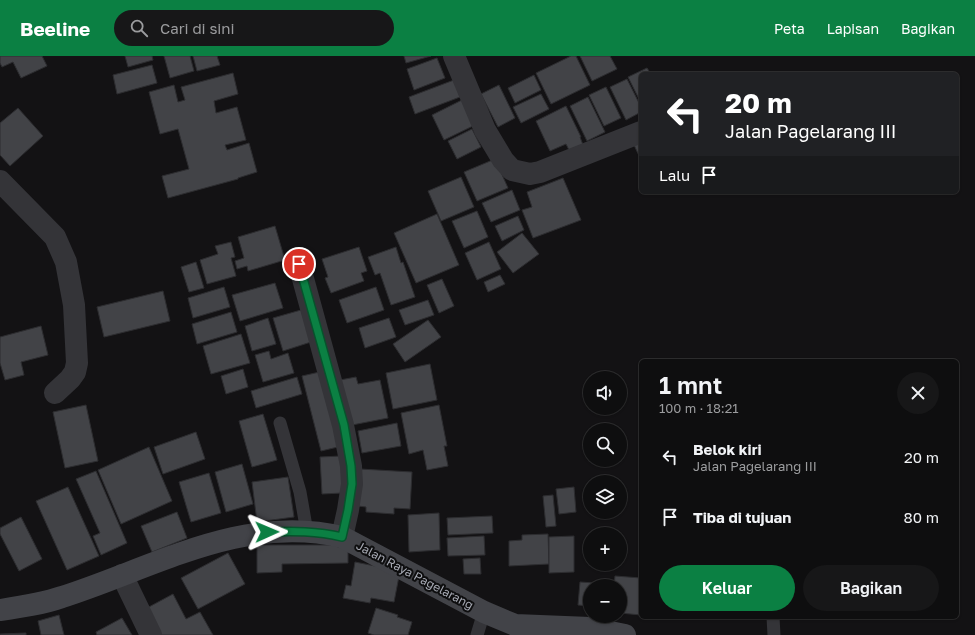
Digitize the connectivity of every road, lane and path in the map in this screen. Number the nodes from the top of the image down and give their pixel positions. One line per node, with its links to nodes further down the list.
1 (454, 56): 2 (street)
2 (639, 133)
3 (0, 181): 5 (street)
4 (299, 264): 8 (street)
5 (55, 393)
6 (280, 423): 7 (lane)
7 (307, 532): 8 (street, Jalan Raya Pagelarang); 9 (street, Jalan Raya Pagelarang)
8 (342, 537): 11 (street, Jalan Raya Pagelarang)
9 (122, 575): 10 (street, Jalan Raya Pagelarang); 13 (street)
10 (0, 610)
11 (484, 612): 14 (lane); 15 (street, Jalan Raya Pagelarang)
12 (773, 619): 16 (lane)
13 (151, 635)
14 (477, 635)
15 (625, 635)
16 (774, 635)

